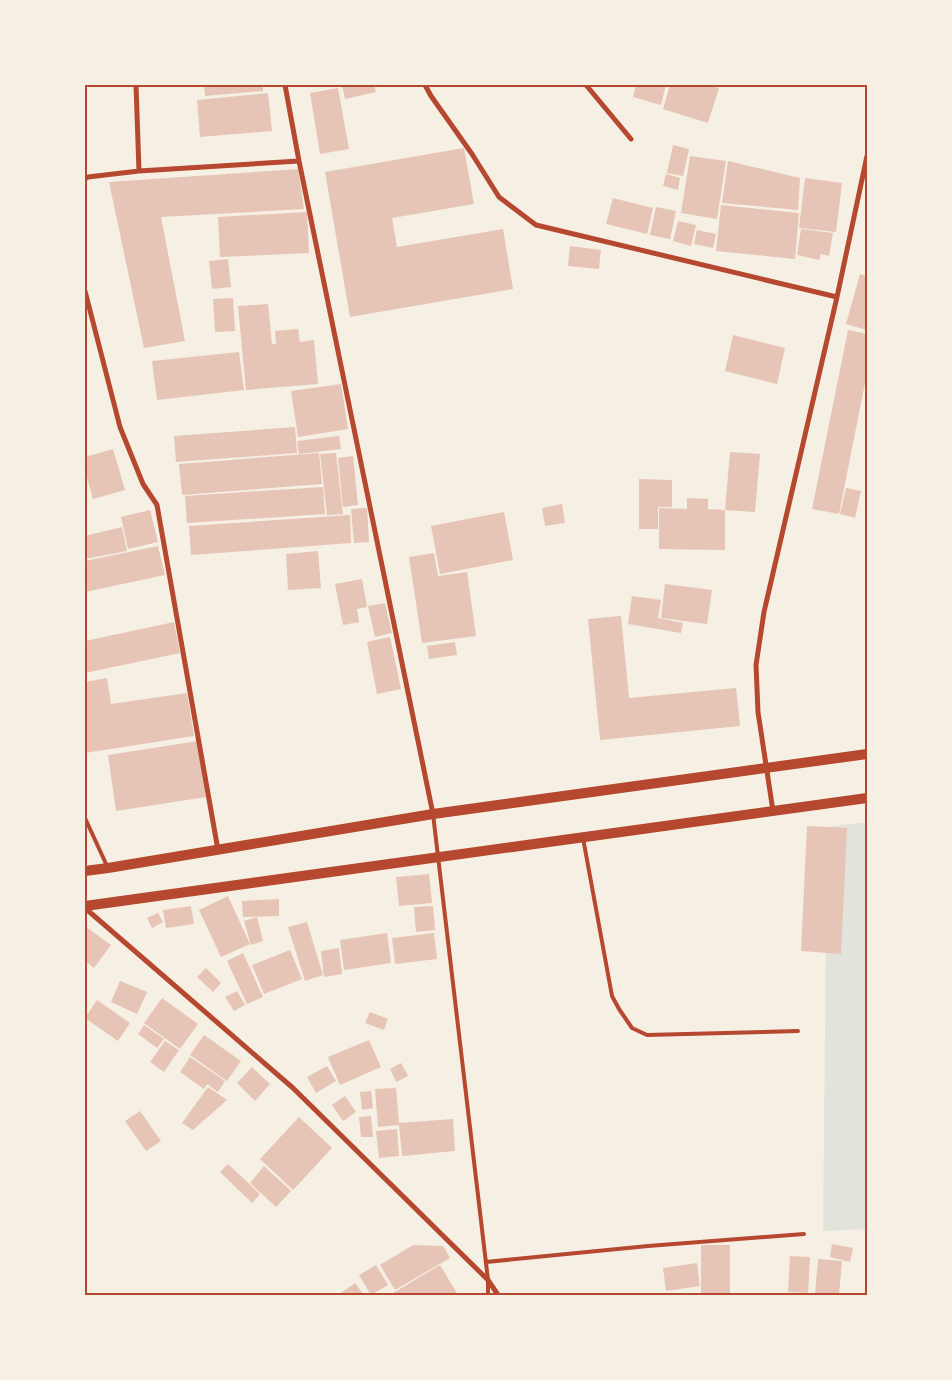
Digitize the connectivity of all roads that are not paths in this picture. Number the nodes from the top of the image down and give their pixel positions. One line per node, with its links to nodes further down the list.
1 (136, 85): 8 (street)
2 (285, 85): 7 (street)
3 (425, 85): 11 (street)
4 (586, 85): 5 (street)
5 (631, 139)
6 (867, 156): 11 (street)
7 (299, 161): 8 (street); 16 (street)
8 (139, 171): 9 (street)
9 (85, 179)
10 (85, 291): 19 (street)
11 (837, 297): 13 (street)
12 (867, 754): 13 (main road)
13 (766, 768): 15 (street); 16 (main road)
14 (867, 798): 15 (main road)
15 (773, 812): 18 (main road)
16 (433, 814): 19 (main road); 20 (lane)
17 (85, 818): 21 (lane)
18 (583, 838): 20 (main road); 24 (lane)
19 (218, 850): 21 (main road)
20 (438, 858): 23 (main road); 26 (lane)
21 (108, 868): 22 (main road)
22 (85, 871)
23 (85, 907): 27 (street)
24 (798, 1031)
25 (804, 1234): 26 (lane)
26 (486, 1262): 27 (lane)
27 (488, 1280): 28 (lane); 29 (street)
28 (488, 1295)
29 (498, 1295)

